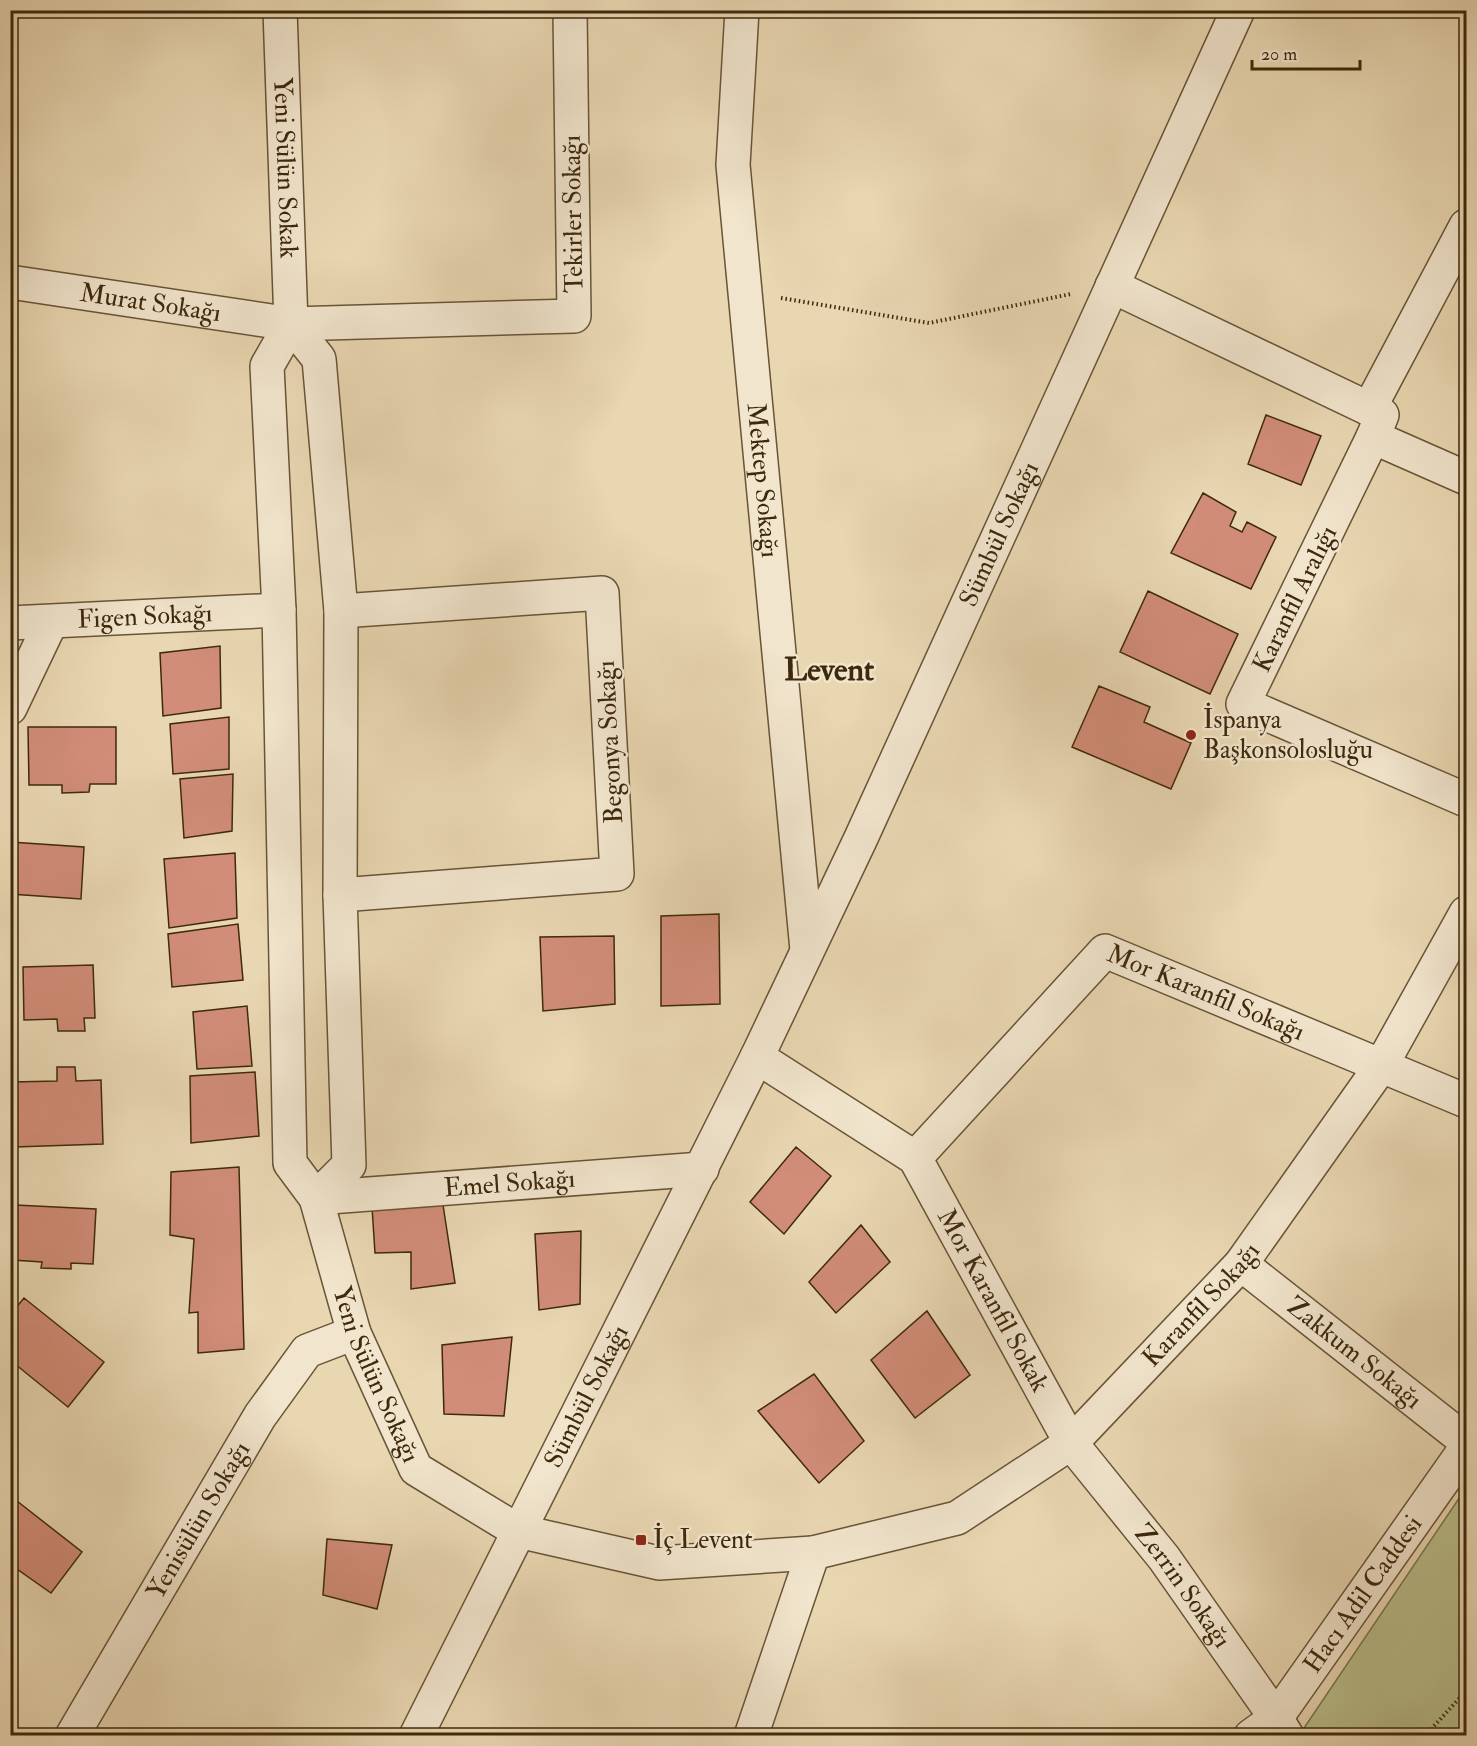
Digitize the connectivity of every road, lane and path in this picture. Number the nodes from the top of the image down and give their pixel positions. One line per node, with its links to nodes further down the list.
1 (280, 10): 9 (street, Yeni Sülün Sokak)
2 (742, 10): 8 (street, Mektep Sokağı)
3 (1238, 10): 7 (street, Sümbül Sokağı)
4 (569, 11): 9 (street, Tekirler Sokağı)
5 (1467, 226): 10 (street)
6 (10, 282): 9 (street, Murat Sokağı)
7 (1112, 286): 8 (path); 10 (street); 20 (street, Sümbül Sokağı)
8 (745, 292): 20 (street, Mektep Sokağı)
9 (291, 324): 12 (street); 13 (street)
10 (1371, 423): 11 (street); 17 (street, Karanfil Aralığı)
11 (1467, 478)
12 (279, 610): 14 (street, Figen Sokağı); 26 (street)
13 (341, 611): 18 (street); 18 (street, Begonya Sokağı)
14 (51, 622): 15 (street, Figen Sokağı); 16 (street)
15 (10, 623)
16 (10, 708)
17 (1467, 800)
18 (340, 895): 26 (street)
19 (1467, 913): 22 (street, Karanfil Sokağı)
20 (807, 952): 21 (street, Sümbül Sokağı)
21 (757, 1057): 24 (street); 25 (street, Sümbül Sokağı)
22 (1381, 1066): 23 (street, Mor Karanfil Sokağı); 24 (street, Mor Karanfil Sokağı); 27 (street, Karanfil Sokağı)
23 (1467, 1101)
24 (915, 1158): 30 (street, Mor Karanfil Sokak)
25 (702, 1169): 26 (street, Emel Sokağı); 32 (street, Sümbül Sokağı)
26 (316, 1198): 28 (street, Yeni Sülün Sokağı)
27 (1241, 1264): 29 (street, Zakkum Sokağı); 30 (street, Karanfil Sokağı)
28 (354, 1333): 32 (street, Yeni Sülün Sokağı); 36 (street, Yenisülün Sokağı)
29 (1467, 1441)
30 (1071, 1443): 33 (street, Karanfil Sokağı); 35 (street, Zerrin Sokağı)
31 (1467, 1448): 35 (street, Hacı Adil Caddesi)
32 (518, 1531): 33 (street, Karanfil Sokağı); 37 (street, Sümbül Sokağı)
33 (813, 1553): 38 (street)
34 (1467, 1691): 39 (path)
35 (1272, 1730)
36 (72, 1736)
37 (416, 1736)
38 (751, 1736)
39 (1425, 1736)

